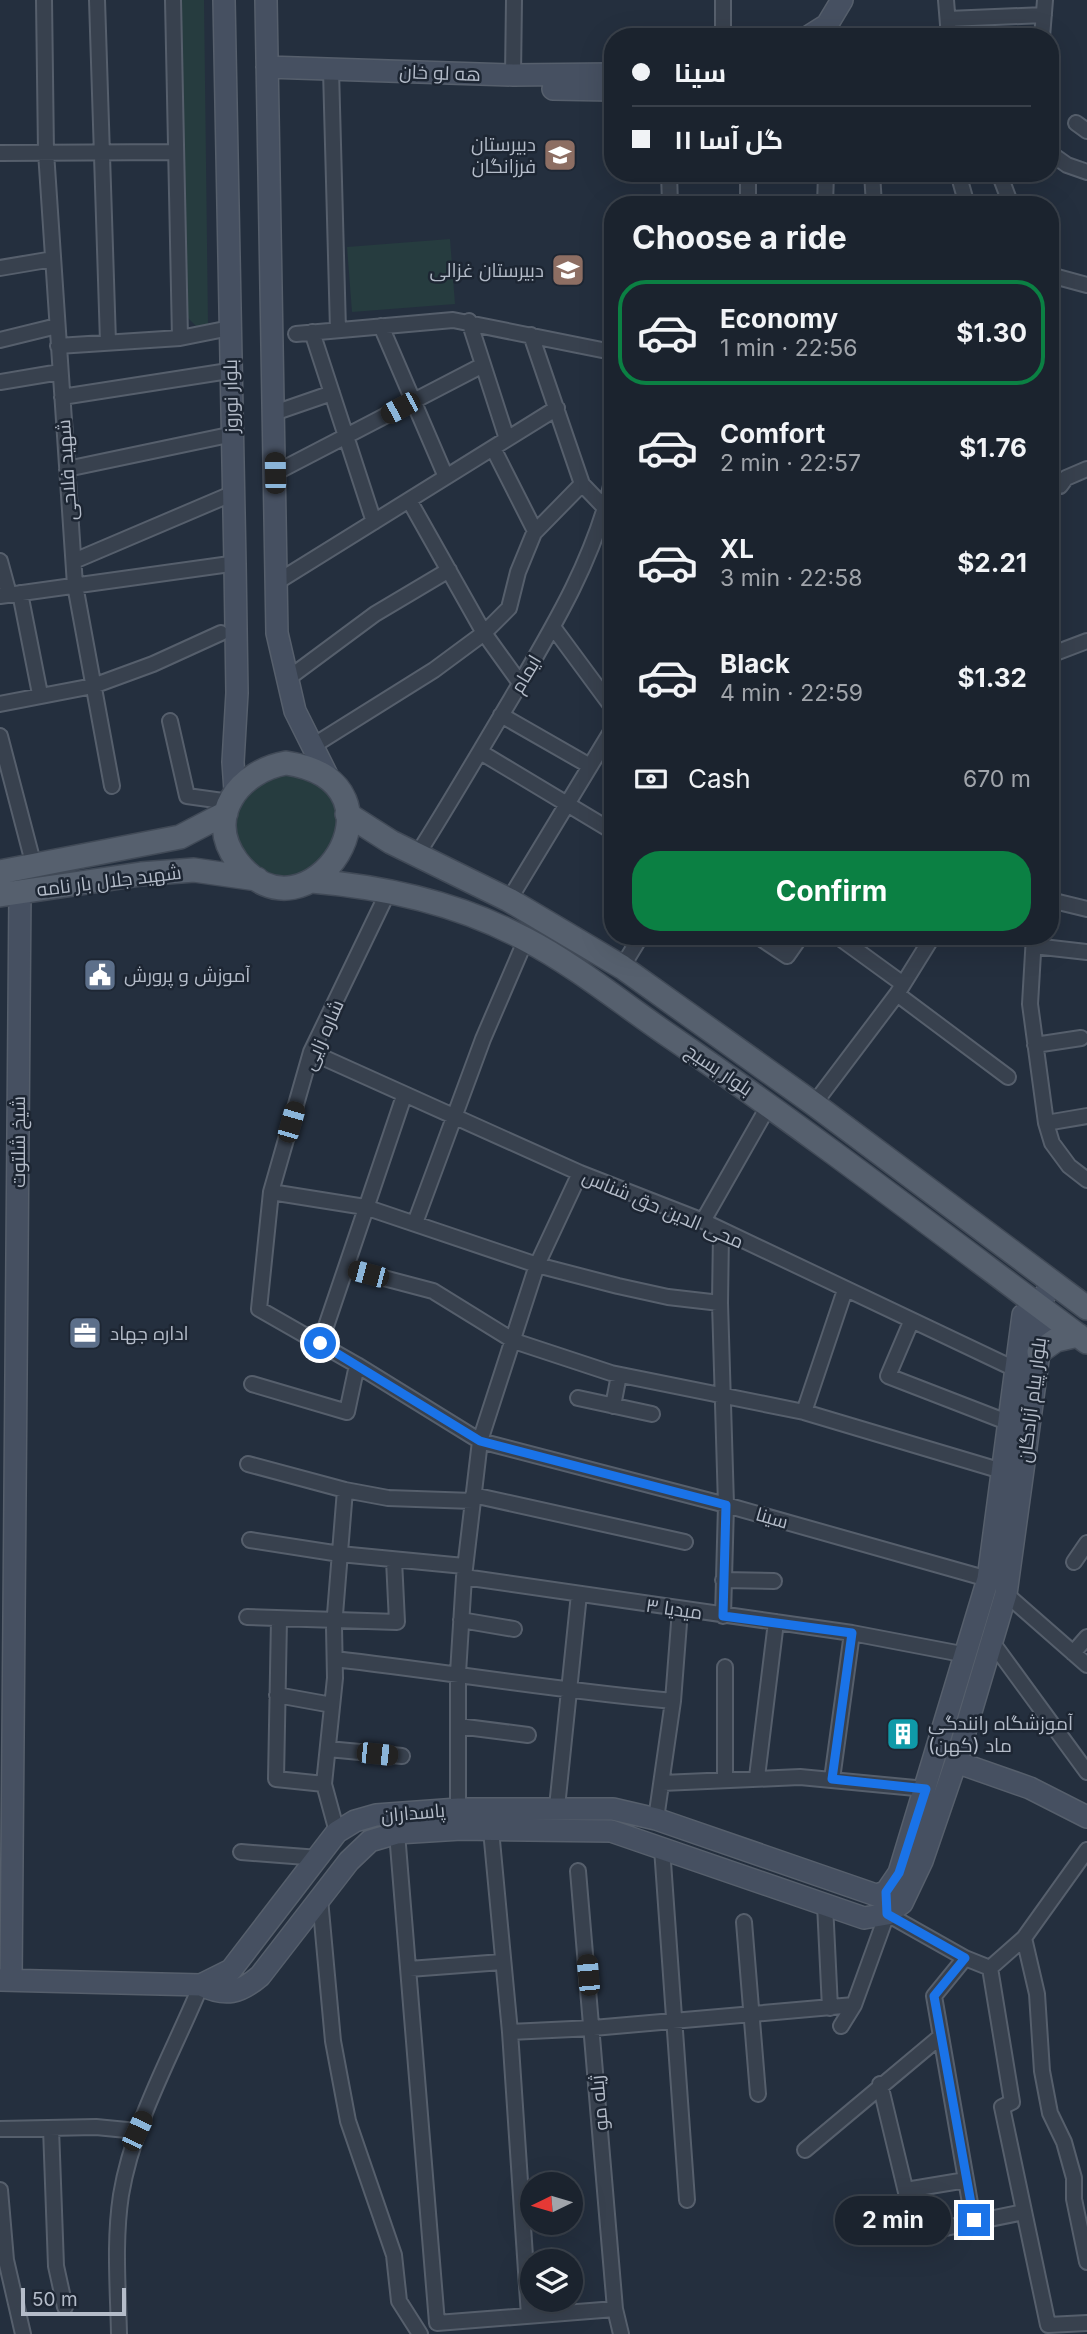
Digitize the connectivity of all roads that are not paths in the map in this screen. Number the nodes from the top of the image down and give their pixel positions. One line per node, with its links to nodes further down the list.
1 (44, 0): 21 (street, شهید فلاحی)
2 (97, 0): 22 (street)
3 (173, 0): 23 (street)
4 (224, 0): 34 (main road, بلوار نوروز)
5 (266, 0): 16 (main road)
6 (514, 0): 18 (street)
7 (723, 0): 12 (street)
8 (842, 0): 13 (main road)
9 (946, 0): 11 (street)
10 (1044, 7): 11 (street); 15 (street)
11 (948, 19): 14 (street)
12 (723, 28)
13 (821, 28)
14 (948, 28)
15 (1043, 28)
16 (267, 74): 19 (main road); 52 (main road)
17 (604, 74): 18 (main road, هه لو خان)
18 (513, 75): 19 (main road, هه لو خان)
19 (331, 76): 20 (main road); 35 (street)
20 (604, 90)
21 (46, 152): 22 (street); 24 (street); 27 (street, شهید فلاحی)
22 (104, 152): 23 (street); 41 (street)
23 (176, 152): 39 (street)
24 (0, 153)
25 (1059, 159): 26 (street)
26 (1087, 172)
27 (53, 259): 28 (street); 32 (street, شهید فلاحی)
28 (0, 268)
29 (1059, 277): 30 (street)
30 (1087, 285)
31 (469, 321): 33 (street); 38 (street); 44 (street)
32 (57, 326): 40 (street); 42 (street, شهید فلاحی)
33 (381, 326): 35 (street); 50 (street)
34 (230, 328): 39 (street); 96 (main road, بلوار نوروز)
35 (338, 330): 36 (street)
36 (312, 332): 37 (street); 48 (street)
37 (296, 334)
38 (531, 335): 43 (street); 51 (street)
39 (180, 338): 41 (street)
40 (0, 341)
41 (108, 342): 42 (street)
42 (58, 346): 45 (street, شهید فلاحی)
43 (604, 350)
44 (483, 365): 50 (street); 55 (street)
45 (60, 372): 47 (street); 49 (street, شهید فلاحی)
46 (222, 372): 49 (street)
47 (0, 382)
48 (332, 393): 52 (street); 54 (street)
49 (62, 397): 57 (street, شهید فلاحی)
50 (413, 401): 54 (street); 60 (street)
51 (557, 408): 55 (street); 61 (street)
52 (274, 414): 59 (main road)
53 (225, 436): 57 (street)
54 (346, 436): 59 (street); 66 (street)
55 (507, 439): 56 (street)
56 (493, 448): 60 (street); 68 (street)
57 (67, 469): 70 (street, شهید فلاحی)
58 (1087, 469): 62 (street)
59 (275, 473): 73 (main road)
60 (446, 477): 64 (street)
61 (582, 484): 65 (street); 68 (street)
62 (1059, 486)
63 (229, 495): 70 (street)
64 (410, 500): 66 (street); 72 (street)
65 (604, 505)
66 (374, 522): 73 (street)
67 (604, 523): 76 (street, ایمام)
68 (536, 531): 78 (street)
69 (0, 561): 75 (street)
70 (74, 561): 74 (street, شهید فلاحی)
71 (230, 564): 74 (street)
72 (449, 570): 78 (street); 81 (street)
73 (278, 582): 81 (main road)
74 (75, 585): 75 (street); 83 (street, شهید فلاحی)
75 (10, 594): 84 (street)
76 (553, 627): 82 (street, ایمام); 85 (street)
77 (221, 633): 83 (street)
78 (484, 633): 82 (street); 91 (street)
79 (1087, 641): 80 (street)
80 (1059, 652)
81 (286, 680): 91 (main road)
82 (520, 683): 87 (street, ایمام)
83 (93, 687): 84 (street); 95 (street, شهید فلاحی)
84 (40, 694): 86 (street)
85 (604, 696)
86 (0, 704)
87 (501, 715): 92 (street, ایمام); 93 (street)
88 (170, 721): 96 (street)
89 (1, 742): 102 (street)
90 (604, 743): 93 (street)
91 (311, 747): 94 (main road)
92 (482, 753): 97 (street); 101 (street, ایمام)
93 (590, 766): 97 (street)
94 (327, 775): 96 (main road); 98 (main road)
95 (112, 786)
96 (230, 802): 100 (main road, شهید جلال بار نامه); 105 (main road)
97 (568, 803): 99 (street); 109 (street)
98 (347, 814): 101 (main road, بلوار بسیج); 106 (main road)
99 (604, 826)
100 (180, 837): 102 (main road, شهید جلال بار نامه); 103 (main road)
101 (417, 855): 109 (main road, بلوار بسیج)
102 (34, 866): 104 (main road, شهید جلال بار نامه)
103 (186, 871): 105 (main road, شهید جلال بار نامه); 108 (main road, شهید جلال بار نامه)
104 (0, 872)
105 (259, 879): 106 (main road)
106 (312, 881): 107 (main road, بلوار بسیج)
107 (388, 892): 112 (main road, بلوار بسیج); 126 (street, شاره زایی)
108 (10, 894): 237 (main road, شیخ شلتوت)
109 (500, 896): 112 (main road); 122 (main road, بلوار بسیج)
110 (1059, 903): 111 (street)
111 (1087, 909)
112 (481, 918): 113 (main road, بلوار بسیج)
113 (526, 939): 130 (main road, بلوار بسیج); 131 (street)
114 (635, 945): 122 (street)
115 (771, 945): 116 (street)
116 (795, 945)
117 (848, 945): 123 (street)
118 (927, 945): 123 (street)
119 (1034, 945): 125 (street)
120 (1053, 945): 121 (street)
121 (1087, 952)
122 (622, 967): 129 (main road, بلوار بسیج)
123 (900, 989): 127 (street); 129 (street)
124 (1081, 1038): 125 (street)
125 (1035, 1045): 133 (street)
126 (311, 1052): 128 (street, محی الدین حق شناس); 136 (street, شاره زایی)
127 (1008, 1077)
128 (404, 1096): 131 (street, محی الدین حق شناس); 137 (street)
129 (814, 1104): 143 (main road, بلوار بسیج)
130 (769, 1105): 138 (street); 146 (main road, بلوار بسیج)
131 (454, 1114): 134 (street, محی الدین حق شناس); 139 (street)
132 (1087, 1116): 133 (street)
133 (1046, 1123): 135 (street)
134 (580, 1173): 138 (street, محی الدین حق شناس); 141 (street)
135 (1084, 1173)
136 (271, 1192): 137 (street); 148 (street, شاره زایی)
137 (365, 1208): 139 (street); 142 (street)
138 (704, 1221): 140 (street, محی الدین حق شناس)
139 (415, 1223): 141 (street)
140 (721, 1232): 144 (street, محی الدین حق شناس); 145 (street)
141 (537, 1265): 145 (street); 151 (street)
142 (346, 1268): 151 (street); 152 (street)
143 (1054, 1283): 146 (main road); 147 (main road, بلوار بسیج)
144 (845, 1290): 149 (street, محی الدین حق شناس); 161 (street)
145 (720, 1303): 158 (street)
146 (1038, 1305): 150 (main road, بلوار بسیج); 153 (main road, بلوار پیام آزادگان); 155 (main road, بلوار پیام آزادگان)
147 (1087, 1308)
148 (259, 1309): 152 (street, سینا)
149 (911, 1322): 155 (street, محی الدین حق شناس); 163 (street)
150 (1083, 1339): 153 (main road)
151 (514, 1341): 156 (street); 164 (street)
152 (320, 1343): 154 (street, سینا)
153 (1039, 1352): 181 (main road, بلوار پیام آزادگان)
154 (357, 1364): 157 (street); 164 (street, سینا)
155 (1014, 1369): 163 (main road, بلوار پیام آزادگان)
156 (619, 1375): 158 (street); 160 (street)
157 (252, 1384)
158 (723, 1395): 161 (street); 169 (street)
159 (578, 1398): 160 (street)
160 (613, 1406): 162 (street)
161 (804, 1412): 166 (street)
162 (652, 1413)
163 (1007, 1422): 166 (main road, بلوار پیام آزادگان)
164 (480, 1441): 168 (street); 169 (street, سینا)
165 (248, 1464): 167 (street)
166 (1002, 1471): 177 (main road, بلوار پیام آزادگان)
167 (345, 1490): 168 (street); 173 (street)
168 (473, 1498): 171 (street); 176 (street)
169 (726, 1505): 177 (street, سینا); 178 (street)
170 (250, 1540): 173 (street, میدیا ۳)
171 (685, 1542)
172 (1087, 1543): 175 (street)
173 (340, 1554): 174 (street, میدیا ۳); 187 (street)
174 (394, 1560): 176 (street, میدیا ۳); 187 (street)
175 (1074, 1562)
176 (464, 1572): 180 (street, میدیا ۳); 186 (street)
177 (988, 1579): 194 (main road, بلوار پیام آزادگان)
178 (723, 1580): 179 (street); 183 (street)
179 (774, 1581)
180 (579, 1594): 182 (street, میدیا ۳); 199 (street)
181 (1006, 1594): 192 (main road, بلوار پیام آزادگان); 193 (street)
182 (680, 1610): 183 (street, میدیا ۳); 201 (street)
183 (723, 1616): 188 (street, میدیا ۳)
184 (247, 1617): 185 (street)
185 (279, 1619): 187 (street); 200 (street)
186 (461, 1620): 189 (street); 198 (street)
187 (334, 1622): 195 (street)
188 (776, 1622): 190 (street, میدیا ۳); 209 (street)
189 (514, 1629)
190 (852, 1633): 194 (street, میدیا ۳); 211 (street)
191 (1087, 1637): 193 (street)
192 (992, 1642): 207 (main road, بلوار پیام آزادگان); 208 (street)
193 (1073, 1653): 196 (street)
194 (967, 1655): 214 (main road, بلوار پیام آزادگان)
195 (335, 1659): 198 (street); 202 (street)
196 (1087, 1665)
197 (724, 1667): 210 (street)
198 (458, 1673): 199 (street); 203 (street)
199 (569, 1692): 201 (street); 215 (street)
200 (278, 1695): 202 (street); 213 (street)
201 (673, 1701): 212 (street)
202 (332, 1705): 205 (street)
203 (458, 1726): 204 (street); 216 (street)
204 (527, 1735)
205 (328, 1749): 206 (street); 213 (street)
206 (402, 1756)
207 (957, 1762): 217 (main road); 230 (main road, بلوار پیام آزادگان)
208 (1087, 1772)
209 (757, 1777): 210 (street); 211 (street)
210 (725, 1779): 212 (street)
211 (832, 1779): 214 (street)
212 (662, 1783): 218 (street)
213 (324, 1784): 220 (street)
214 (926, 1789): 227 (main road, بلوار پیام آزادگان)
215 (557, 1807): 216 (main road, پاسداران); 218 (main road, پاسداران)
216 (458, 1809): 220 (main road, پاسداران)
217 (1087, 1817)
218 (656, 1819): 227 (main road, پاسداران)
219 (491, 1830): 221 (main road); 222 (main road); 234 (street)
220 (337, 1832): 225 (main road)
221 (397, 1833): 228 (main road); 236 (street)
222 (662, 1848): 229 (main road); 242 (street)
223 (1087, 1850): 232 (street)
224 (241, 1852): 225 (street)
225 (319, 1858): 238 (main road)
226 (578, 1871): 244 (street, ژیله مو)
227 (886, 1892): 230 (main road)
228 (320, 1899): 238 (main road); 267 (street)
229 (825, 1903): 230 (main road); 240 (street)
230 (887, 1914): 233 (street); 239 (street)
231 (744, 1922): 241 (street)
232 (1024, 1938): 235 (street); 259 (street)
233 (965, 1958): 235 (street); 246 (street)
234 (502, 1962): 236 (street); 245 (street)
235 (990, 1968): 257 (street)
236 (409, 1969): 262 (street)
237 (5, 1980): 238 (main road)
238 (201, 1985): 251 (street)
239 (853, 2005): 240 (street); 243 (street)
240 (830, 2008): 241 (street)
241 (751, 2013): 242 (street); 248 (street)
242 (673, 2019): 244 (street); 256 (street)
243 (841, 2025)
244 (593, 2028): 245 (street); 261 (street, ژیله مو)
245 (510, 2032): 262 (street)
246 (941, 2036): 247 (street); 253 (street)
247 (880, 2084): 252 (street); 255 (street)
248 (758, 2094)
249 (51, 2128): 250 (street); 251 (street); 260 (street)
250 (0, 2129)
251 (137, 2131): 266 (street)
252 (804, 2150)
253 (967, 2180): 255 (street); 258 (street)
254 (0, 2190): 265 (street)
255 (906, 2190): 258 (street)
256 (687, 2200)
257 (1024, 2212): 258 (street); 264 (street)
258 (974, 2220)
259 (1087, 2262)
260 (65, 2307)
261 (615, 2309): 262 (street); 268 (street, ژیله مو)
262 (529, 2316)
263 (1087, 2323): 264 (street)
264 (1054, 2328)
265 (23, 2334)
266 (119, 2334)
267 (420, 2334)
268 (621, 2334)

